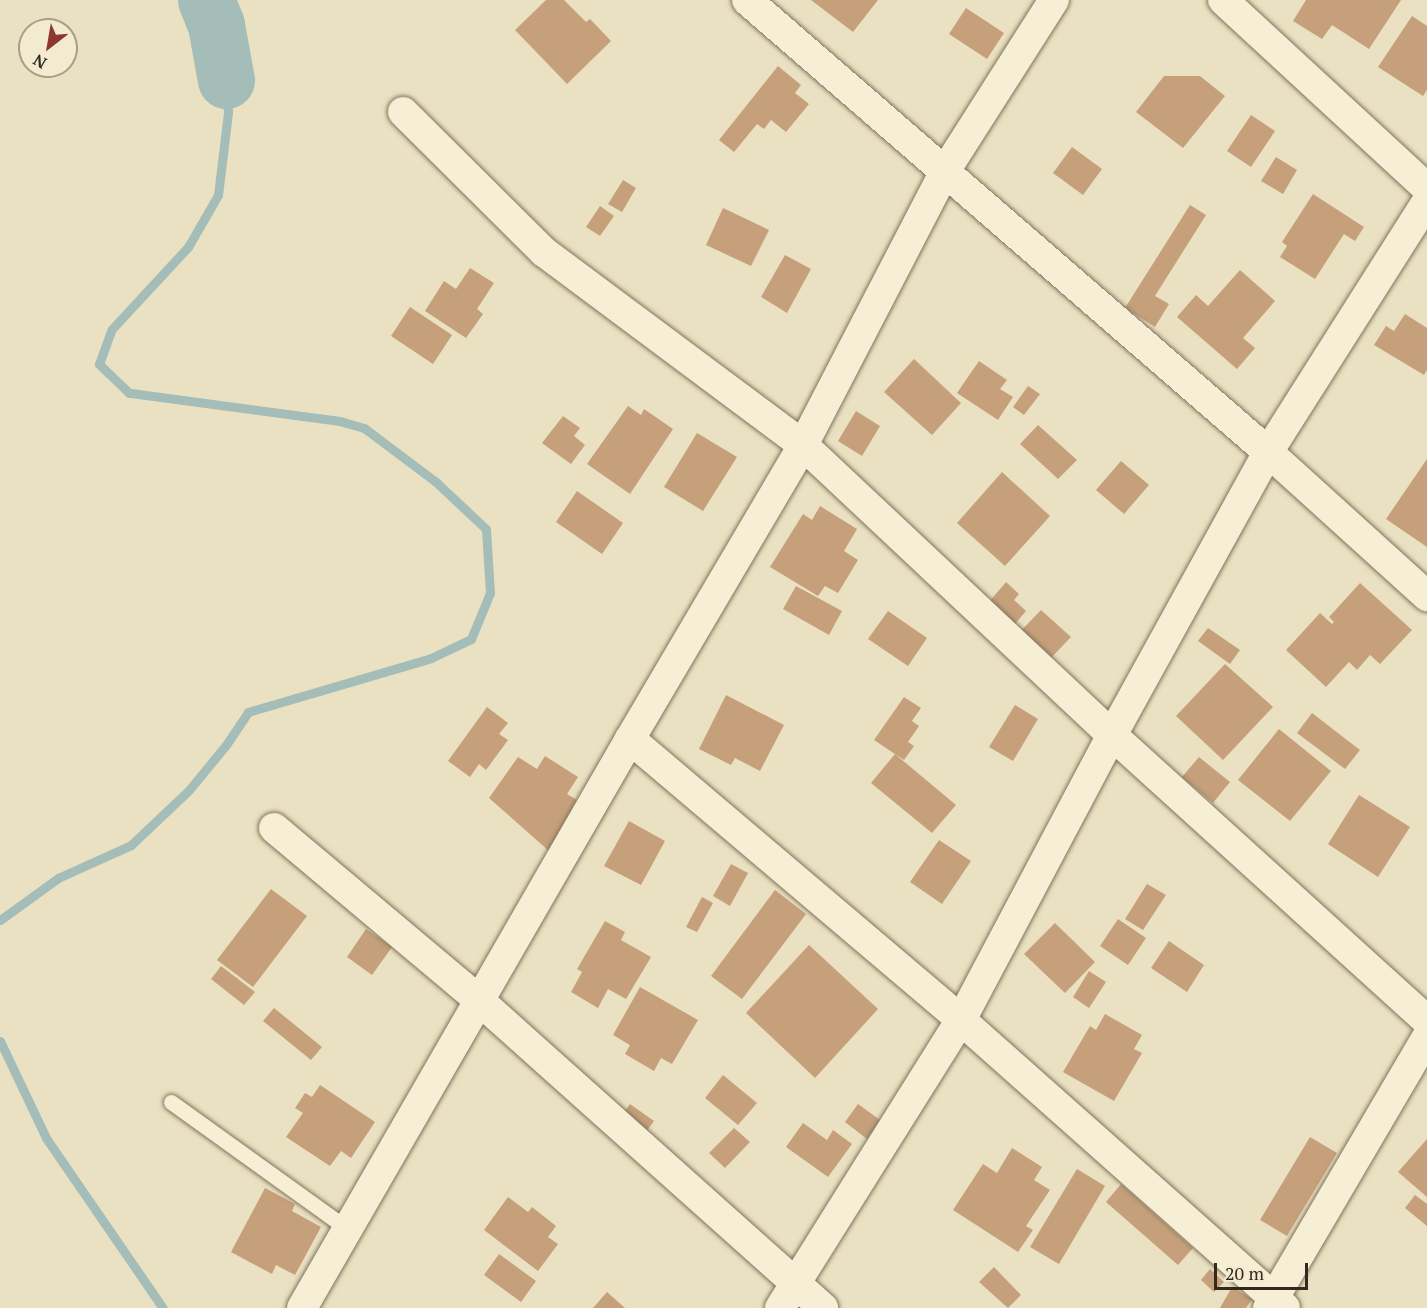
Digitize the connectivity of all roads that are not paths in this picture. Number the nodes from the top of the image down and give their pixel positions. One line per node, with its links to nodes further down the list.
1 (747, 0): 5 (street)
2 (1054, 0): 5 (street)
3 (1223, 0): 6 (street)
4 (403, 112): 8 (street)
5 (945, 171): 8 (street); 9 (street)
6 (1427, 188)
7 (1427, 201): 9 (street)
8 (803, 445): 11 (street); 12 (street)
9 (1268, 452): 10 (street); 11 (street)
10 (1427, 596)
11 (1113, 735): 15 (street); 16 (street)
12 (630, 740): 14 (street); 15 (street)
13 (274, 828): 14 (street)
14 (480, 1002): 19 (street); 20 (street)
15 (961, 1020): 20 (street); 21 (street)
16 (1427, 1021)
17 (1427, 1036): 21 (street)
18 (171, 1102): 19 (lane)
19 (348, 1229): 22 (street)
20 (787, 1296): 23 (street)
21 (1276, 1305)
22 (302, 1308)
23 (823, 1308)

